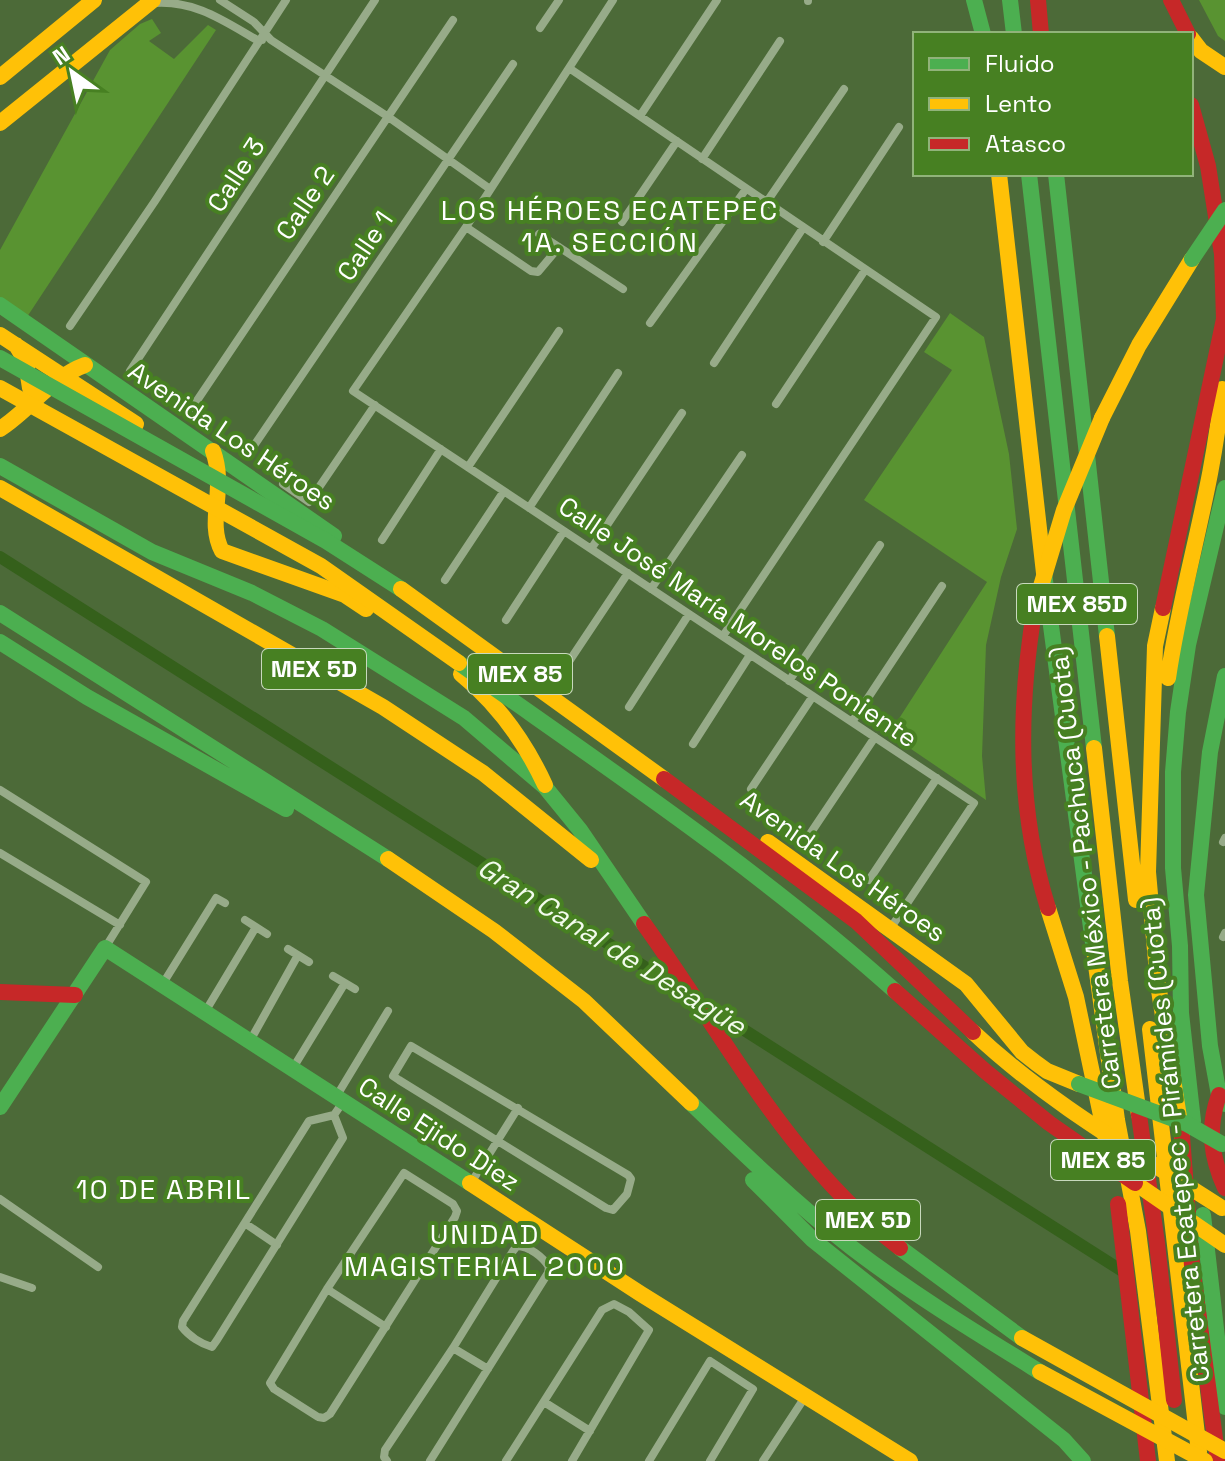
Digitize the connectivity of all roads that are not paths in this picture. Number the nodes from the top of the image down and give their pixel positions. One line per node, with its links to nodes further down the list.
1 (94, 0): 31 (main road)
2 (220, 0): 17 (street)
3 (286, 0): 17 (street)
4 (375, 0): 30 (street, Calle 3)
5 (559, 0): 16 (street)
6 (613, 0): 29 (street)
7 (717, 0): 35 (street)
8 (977, 0): 18 (main road)
9 (1010, 0): 19 (main road)
10 (1038, 0): 20 (main road)
11 (1159, 0): 21 (main road)
12 (1171, 0): 22 (main road)
13 (150, 3): 14 (street); 36 (main road)
14 (202, 4): 23 (street)
15 (453, 20): 34 (street, Calle 2)
16 (540, 28)
17 (264, 31): 23 (street); 24 (street)
18 (983, 32)
19 (1014, 32)
20 (1041, 32)
21 (1168, 32)
22 (1188, 32)
23 (257, 40): 24 (street); 59 (street)
24 (271, 40): 30 (street)
25 (1193, 40): 28 (main road)
26 (780, 41): 40 (street)
27 (513, 64): 39 (street, Calle 1)
28 (1225, 67)
29 (569, 68): 35 (street); 44 (street)
30 (325, 75): 34 (street); 66 (street, Calle 3)
31 (0, 77)
32 (844, 89): 46 (street)
33 (1193, 112): 57 (main road)
34 (387, 116): 39 (street); 72 (street, Calle 2)
35 (640, 116): 38 (street)
36 (0, 123)
37 (899, 127): 52 (street)
38 (677, 141): 40 (street); 48 (street)
39 (448, 158): 44 (street); 77 (street, Calle 1)
40 (702, 159): 45 (street)
41 (999, 176): 192 (main road)
42 (1029, 176): 193 (main road, Carretera México - Pachuca (Cuota) / MEX 85D)
43 (1056, 176): 194 (main road, Carretera México - Pachuca (Cuota) / MEX 85D)
44 (490, 189): 49 (street)
45 (746, 189): 46 (street); 58 (street)
46 (766, 203): 50 (street)
47 (1225, 210): 191 (main road, bridge)
48 (622, 222)
49 (466, 227): 53 (street); 71 (street, Calle José María Morelos Poniente)
50 (803, 228): 52 (street); 64 (street)
51 (539, 234): 53 (street)
52 (823, 242): 54 (street)
53 (559, 247): 55 (street)
54 (865, 270): 70 (street); 104 (street)
55 (623, 289)
56 (0, 305): 65 (main road, Avenida Los Héroes)
57 (1223, 321): 142 (main road); 195 (main road)
58 (650, 323)
59 (70, 326)
60 (559, 331): 81 (street)
61 (0, 335): 62 (main road, Avenida Los Héroes)
62 (16, 345): 68 (main road, Avenida Los Héroes); 73 (main road)
63 (0, 358): 157 (main road, MEX 85, bridge)
64 (714, 363)
65 (85, 365): 68 (main road); 78 (main road, Avenida Los Héroes)
66 (130, 371)
67 (618, 373): 87 (street)
68 (63, 374): 73 (main road); 82 (main road, Avenida Los Héroes)
69 (0, 388): 161 (main road, MEX 85, bridge)
70 (776, 404)
71 (375, 405): 76 (street, Calle José María Morelos Poniente); 83 (street)
72 (192, 408)
73 (24, 412): 75 (main road)
74 (682, 413): 92 (street)
75 (0, 429)
76 (441, 449): 81 (street, Calle José María Morelos Poniente); 90 (street)
77 (251, 450)
78 (213, 451): 82 (main road); 100 (main road, Avenida Los Héroes)
79 (742, 455): 99 (street)
80 (0, 466): 96 (main road)
81 (468, 467): 86 (street, Calle José María Morelos Poniente)
82 (220, 482): 88 (main road, Avenida Los Héroes); 93 (main road)
83 (283, 484)
84 (0, 488): 122 (main road, MEX 5D)
85 (1225, 488): 142 (main road, Carretera Ecatepec - Pirámides (Cuota))
86 (504, 491): 87 (street, Calle José María Morelos Poniente); 97 (street)
87 (529, 508): 89 (street, Calle José María Morelos Poniente)
88 (266, 513): 93 (main road); 100 (main road, Avenida Los Héroes)
89 (564, 531): 92 (street, Calle José María Morelos Poniente); 103 (street)
90 (382, 540)
91 (880, 545): 109 (street)
92 (591, 549): 95 (street, Calle José María Morelos Poniente)
93 (222, 551): 94 (main road); 96 (main road)
94 (251, 562): 96 (main road); 116 (main road)
95 (628, 573): 99 (street, Calle José María Morelos Poniente); 107 (street)
96 (226, 578): 116 (main road)
97 (445, 580)
98 (942, 586): 112 (street)
99 (651, 589): 102 (street, Calle José María Morelos Poniente)
100 (438, 605): 128 (main road, Avenida Los Héroes)
101 (0, 613): 119 (main road, MEX 5D)
102 (689, 614): 104 (street, Calle José María Morelos Poniente); 111 (street)
103 (506, 620)
104 (723, 636): 106 (street, Calle José María Morelos Poniente)
105 (0, 642): 119 (main road)
106 (750, 655): 109 (street, Calle José María Morelos Poniente); 114 (street)
107 (564, 669)
108 (1225, 676): 146 (main road)
109 (789, 681): 110 (street, Calle José María Morelos Poniente)
110 (813, 696): 112 (street, Calle José María Morelos Poniente); 117 (street)
111 (629, 707)
112 (852, 722): 113 (street, Calle José María Morelos Poniente)
113 (875, 737): 115 (street, Calle José María Morelos Poniente); 120 (street)
114 (693, 744)
115 (937, 778): 123 (street); 128 (street, Calle José María Morelos Poniente)
116 (545, 787): 122 (main road)
117 (751, 789)
118 (0, 790): 126 (street)
119 (346, 830): 145 (main road, MEX 5D)
120 (810, 834)
121 (0, 853): 126 (street)
122 (610, 877): 175 (main road, MEX 5D, bridge)
123 (869, 880)
124 (225, 903): 136 (street)
125 (245, 920): 127 (street)
126 (120, 925): 130 (street)
127 (256, 927): 129 (street); 141 (street)
128 (890, 930): 151 (main road, Avenida Los Héroes, bridge)
129 (267, 934)
130 (105, 948): 136 (main road, Calle Ejido Diez); 139 (main road)
131 (288, 949): 132 (street)
132 (298, 955): 133 (street); 143 (street)
133 (309, 962)
134 (333, 976): 135 (street)
135 (345, 983): 137 (street); 144 (street)
136 (162, 985): 141 (main road, Calle Ejido Diez)
137 (355, 989)
138 (0, 992): 139 (main road)
139 (75, 995): 148 (main road)
140 (388, 1011): 147 (street)
141 (205, 1013): 143 (main road, Calle Ejido Diez)
142 (1181, 1013): 177 (main road, Carretera Ecatepec - Pirámides (Cuota))
143 (249, 1041): 144 (main road, Calle Ejido Diez)
144 (292, 1069): 147 (main road, Calle Ejido Diez)
145 (671, 1085): 190 (main road); 194 (main road, MEX 5D, bridge)
146 (1222, 1100): 155 (main road)
147 (338, 1104): 152 (main road, Calle Ejido Diez); 158 (street); 160 (street)
148 (0, 1107)
149 (518, 1108): 150 (street); 150 (street); 150 (street)
150 (497, 1141): 153 (street)
151 (1224, 1145)
152 (444, 1166): 153 (main road, Calle Ejido Diez); 154 (street)
153 (471, 1183): 159 (main road, Calle Ejido Diez)
154 (429, 1187): 166 (street); 169 (street)
155 (1225, 1188)
156 (0, 1199): 163 (street)
157 (1224, 1209)
158 (246, 1224): 160 (street); 160 (street)
159 (545, 1231): 162 (street); 167 (main road, Calle Ejido Diez)
160 (277, 1245)
161 (1225, 1245)
162 (531, 1251): 170 (street); 172 (street)
163 (98, 1267)
164 (0, 1277): 165 (street)
165 (32, 1288)
166 (327, 1289): 169 (street); 169 (street)
167 (641, 1294): 168 (street); 171 (main road, Calle Ejido Diez)
168 (629, 1312): 176 (street); 178 (street)
169 (386, 1327)
170 (453, 1348): 172 (street); 182 (street)
171 (740, 1357): 173 (street); 174 (main road, Calle Ejido Diez)
172 (488, 1369): 183 (street)
173 (730, 1373): 181 (street); 187 (street)
174 (805, 1397): 188 (street); 189 (main road, Calle Ejido Diez)
175 (1135, 1401): 179 (main road, bridge); 180 (main road, MEX 5D, bridge)
176 (544, 1402): 178 (street); 184 (street)
177 (1225, 1408)
178 (590, 1431): 185 (street)
179 (1225, 1435)
180 (1225, 1451)
181 (652, 1458): 186 (street)
182 (387, 1461)
183 (430, 1461)
184 (506, 1461)
185 (572, 1461)
186 (664, 1461)
187 (710, 1461)
188 (763, 1461)
189 (910, 1461)
190 (1083, 1461)
191 (1148, 1461)
192 (1167, 1461)
193 (1180, 1461)
194 (1203, 1461)
195 (1218, 1461)

